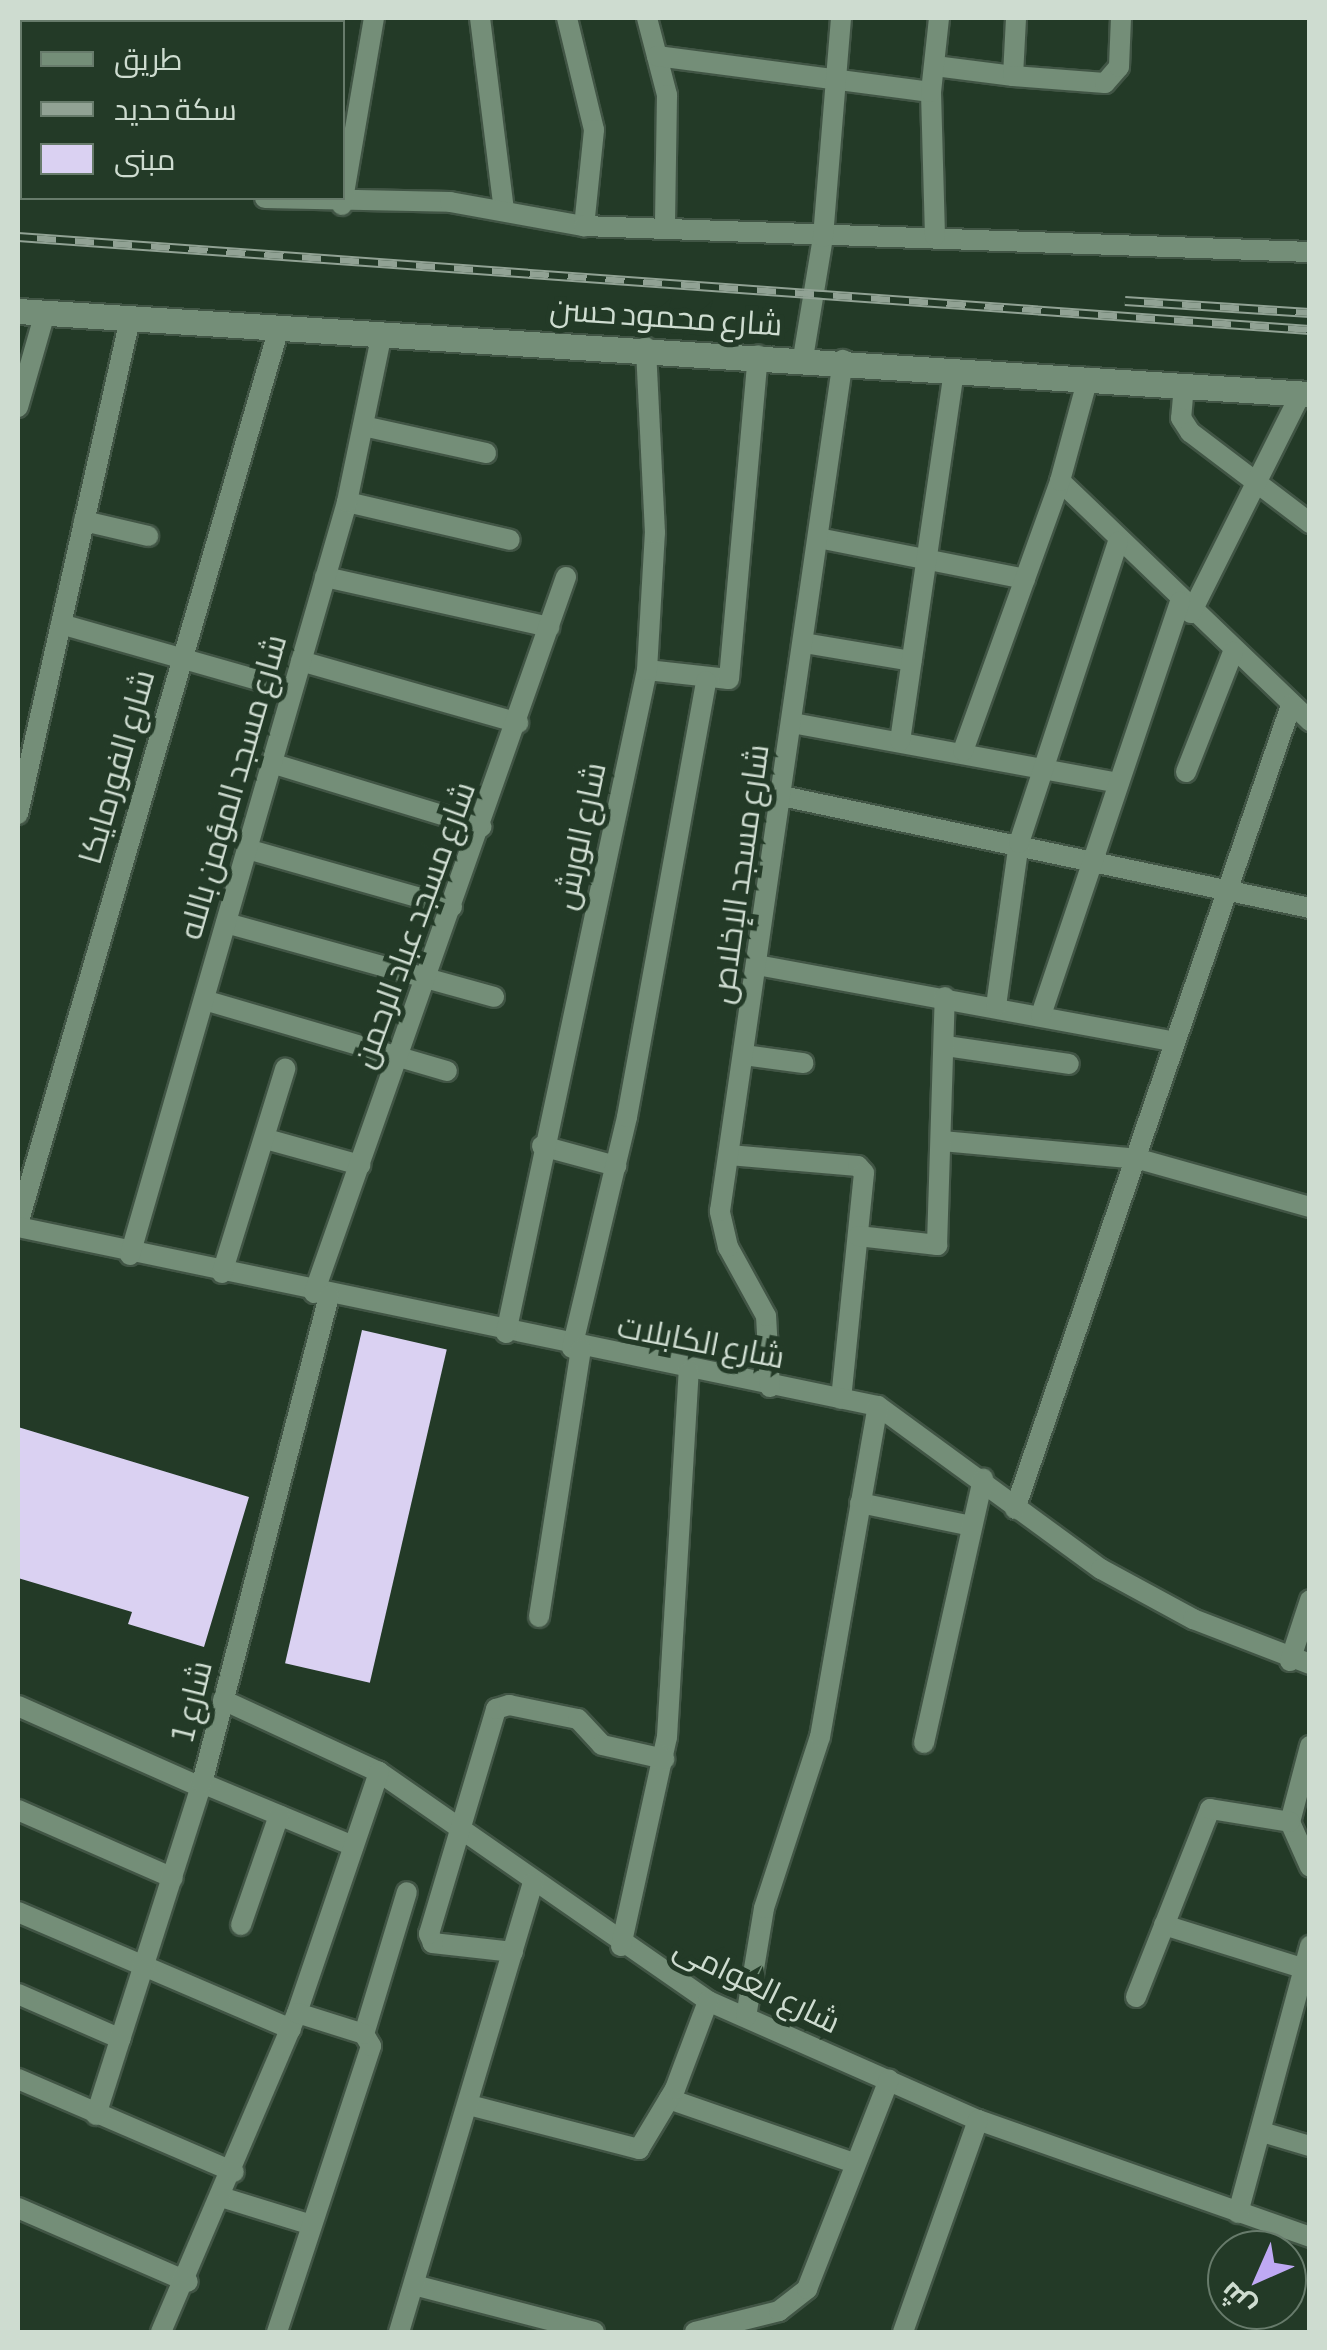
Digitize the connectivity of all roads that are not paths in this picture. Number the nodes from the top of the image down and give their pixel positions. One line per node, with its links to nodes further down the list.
1 (374, 18): 14 (street)
2 (480, 18): 18 (street)
3 (567, 18): 19 (street)
4 (647, 18): 9 (street)
5 (842, 18): 12 (street)
6 (939, 18): 10 (street)
7 (1016, 18): 11 (street)
8 (1120, 18): 11 (street)
9 (658, 56): 12 (street); 20 (street)
10 (935, 66): 11 (street); 13 (street)
11 (1013, 76)
12 (836, 82): 13 (street); 22 (street)
13 (931, 92): 21 (street)
14 (345, 187)
15 (287, 200): 17 (street)
16 (343, 200): 17 (street)
17 (342, 205): 18 (street)
18 (504, 210): 19 (street)
19 (584, 226): 20 (street)
20 (665, 228): 22 (street)
21 (935, 236): 22 (street); 23 (street)
22 (823, 237): 31 (street)
23 (1310, 252)
24 (18, 311): 25 (street, شارع محمود حسن)
25 (45, 313): 26 (street, شارع محمود حسن); 37 (street)
26 (130, 319): 27 (street, شارع محمود حسن); 43 (street)
27 (280, 328): 28 (street, شارع محمود حسن); 58 (street, شارع الفورمايكا)
28 (382, 332): 29 (street, شارع محمود حسن); 38 (street, شارع مسجد المؤمن بالله)
29 (646, 347): 30 (street, شارع محمود حسن); 61 (street, شارع الورش)
30 (758, 354): 31 (street, شارع محمود حسن); 62 (street)
31 (803, 358): 32 (street, شارع محمود حسن)
32 (843, 360): 33 (street, شارع محمود حسن); 46 (street, شارع مسجد الإخلاص)
33 (954, 369): 34 (street, شارع محمود حسن); 49 (street)
34 (1088, 378): 35 (street, شارع محمود حسن); 40 (street)
35 (1184, 385): 36 (street, شارع محمود حسن); 41 (street)
36 (1305, 393): 41 (street)
37 (18, 406)
38 (362, 426): 39 (street); 42 (street, شارع مسجد المؤمن بالله)
39 (486, 453)
40 (1060, 481): 48 (street); 52 (street)
41 (1262, 484): 44 (street); 53 (street)
42 (347, 502): 47 (street); 51 (street, شارع مسجد المؤمن بالله)
43 (84, 522): 45 (street); 54 (street)
44 (1310, 523)
45 (148, 536)
46 (818, 538): 49 (street); 56 (street, شارع مسجد الإخلاص)
47 (510, 540)
48 (1118, 542): 53 (street); 71 (street)
49 (926, 559): 52 (street); 60 (street)
50 (566, 576): 55 (street, شارع مسجد عباد الرحمن)
51 (325, 577): 55 (street); 59 (street, شارع مسجد المؤمن بالله)
52 (1025, 579): 68 (street)
53 (1185, 608): 57 (street); 73 (street)
54 (61, 624): 58 (street); 69 (street)
55 (550, 627): 65 (street, شارع مسجد عباد الرحمن)
56 (804, 643): 60 (street); 66 (street, شارع مسجد الإخلاص)
57 (1233, 652): 64 (street); 72 (street)
58 (179, 656): 63 (street); 107 (street, شارع الفورمايكا)
59 (301, 661): 63 (street, شارع مسجد المؤمن بالله); 65 (street)
60 (911, 661): 67 (street)
61 (647, 670): 62 (street); 101 (street, شارع الورش)
62 (706, 682): 105 (street)
63 (292, 690): 70 (street, شارع مسجد المؤمن بالله)
64 (1304, 715): 80 (street)
65 (518, 723): 76 (street, شارع مسجد عباد الرحمن)
66 (792, 723): 67 (street); 74 (street, شارع مسجد الإخلاص)
67 (900, 741): 68 (street)
68 (963, 751): 71 (street)
69 (24, 759): 75 (street)
70 (271, 764): 76 (street); 78 (street, شارع مسجد المؤمن بالله)
71 (1040, 767): 73 (street); 77 (street)
72 (1186, 772)
73 (1119, 783): 79 (street)
74 (782, 796): 77 (street); 84 (street, شارع مسجد الإخلاص)
75 (18, 814)
76 (481, 827): 81 (street, شارع مسجد عباد الرحمن)
77 (1019, 843): 79 (street); 89 (street)
78 (247, 849): 81 (street); 83 (street, شارع مسجد المؤمن بالله)
79 (1095, 858): 80 (street); 90 (street)
80 (1230, 886): 82 (street); 91 (street)
81 (452, 907): 85 (street, شارع مسجد عباد الرحمن)
82 (1310, 908)
83 (226, 923): 85 (street); 88 (street, شارع مسجد المؤمن بالله)
84 (757, 965): 87 (street); 93 (street, شارع مسجد الإخلاص)
85 (426, 978): 86 (street); 94 (street, شارع مسجد عباد الرحمن)
86 (494, 997)
87 (945, 997): 89 (street); 92 (street)
88 (204, 1000): 94 (street); 109 (street, شارع مسجد المؤمن بالله)
89 (996, 1006): 90 (street)
90 (1041, 1015): 91 (street)
91 (1175, 1042): 103 (street)
92 (946, 1046): 96 (street); 100 (street)
93 (744, 1055): 95 (street); 102 (street, شارع مسجد الإخلاص)
94 (398, 1057): 98 (street); 104 (street, شارع مسجد عباد الرحمن)
95 (802, 1063)
96 (1068, 1064)
97 (285, 1069): 99 (street)
98 (447, 1072)
99 (266, 1139): 104 (street); 110 (street)
100 (942, 1141): 103 (street); 108 (street)
101 (542, 1146): 105 (street); 112 (street, شارع الورش)
102 (729, 1155): 108 (street); 115 (street, شارع مسجد الإخلاص)
103 (1139, 1159): 106 (street); 120 (street)
104 (360, 1165): 111 (street, شارع مسجد عباد الرحمن)
105 (616, 1166): 113 (street)
106 (1310, 1207)
107 (18, 1226): 109 (street, شارع الكابلات)
108 (858, 1236): 116 (street)
109 (130, 1255): 110 (street, شارع الكابلات)
110 (222, 1273): 111 (street, شارع الكابلات)
111 (322, 1294): 112 (street, شارع الكابلات); 125 (street, شارع 1)
112 (506, 1333): 113 (street, شارع الكابلات)
113 (577, 1349): 114 (street, شارع الكابلات); 123 (street)
114 (688, 1372): 115 (street, شارع الكابلات); 129 (street)
115 (770, 1387): 116 (street, شارع الكابلات)
116 (841, 1399): 117 (street, شارع الكابلات)
117 (878, 1406): 118 (street, شارع الكابلات); 119 (street)
118 (983, 1478): 120 (street, شارع الكابلات); 121 (street)
119 (860, 1503): 121 (street); 152 (street)
120 (1014, 1508): 124 (street, شارع الكابلات)
121 (972, 1526): 127 (street)
122 (1310, 1600): 124 (street)
123 (539, 1617)
124 (1300, 1662)
125 (223, 1700): 130 (street, شارع العوامى); 131 (street, شارع 1)
126 (18, 1706): 131 (street)
127 (924, 1743)
128 (1310, 1746): 134 (street)
129 (664, 1759): 135 (street); 144 (street)
130 (379, 1772): 135 (street, شارع العوامى); 136 (street)
131 (201, 1785): 133 (street); 138 (street, شارع 1)
132 (18, 1810): 138 (street)
133 (279, 1816): 136 (street); 142 (street)
134 (1290, 1822): 137 (street); 143 (street)
135 (459, 1829): 139 (street, شارع العوامى); 146 (street)
136 (353, 1846): 153 (street)
137 (1310, 1866)
138 (173, 1878): 147 (street, شارع 1)
139 (533, 1883): 144 (street, شارع العوامى); 146 (street)
140 (407, 1892): 154 (street)
141 (18, 1912): 147 (street)
142 (241, 1925)
143 (1164, 1925): 148 (street); 150 (street)
144 (621, 1946): 151 (street, شارع العوامى)
145 (1310, 1946): 148 (street)
146 (513, 1952): 159 (street)
147 (144, 1966): 153 (street); 155 (street, شارع 1)
148 (1305, 1968): 162 (street)
149 (18, 1994): 155 (street)
150 (1136, 1997)
151 (708, 2001): 152 (street, شارع العوامى); 158 (street)
152 (746, 2017): 157 (street, شارع العوامى)
153 (294, 2021): 154 (street); 165 (street)
154 (364, 2034): 169 (street)
155 (120, 2040): 160 (street, شارع 1)
156 (18, 2079): 160 (street)
157 (889, 2080): 161 (street, شارع العوامى); 164 (street)
158 (669, 2099): 159 (street); 164 (street)
159 (469, 2104): 172 (street)
160 (96, 2115): 165 (street)
161 (978, 2120): 168 (street, شارع العوامى); 179 (street)
162 (1262, 2132): 163 (street); 168 (street)
163 (1310, 2146)
164 (854, 2163): 178 (street)
165 (234, 2172): 166 (street)
166 (222, 2197): 169 (street); 171 (street)
167 (18, 2208): 171 (street)
168 (1238, 2213): 170 (street, شارع العوامى)
169 (312, 2225): 175 (street)
170 (1310, 2237)
171 (188, 2282): 174 (street)
172 (414, 2285): 173 (street); 176 (street)
173 (552, 2326): 177 (street)
174 (161, 2332)
175 (277, 2332)
176 (399, 2332)
177 (594, 2332)
178 (695, 2332)
179 (903, 2332)

